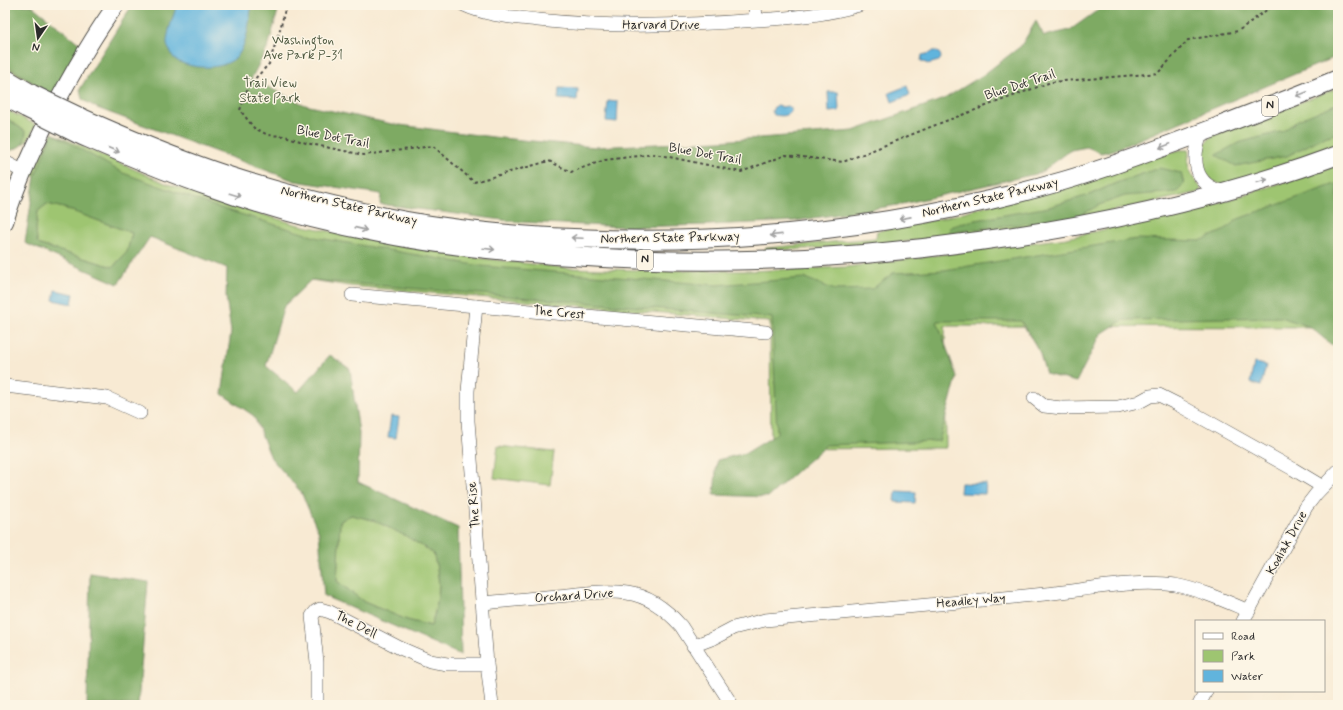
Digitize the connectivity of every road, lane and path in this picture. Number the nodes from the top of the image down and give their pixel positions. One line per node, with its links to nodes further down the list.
1 (286, 5): 5 (path, Blue Dot Trail)
2 (464, 5): 7 (street, Harvard Drive)
3 (755, 5): 7 (street)
4 (859, 5): 7 (street, Harvard Drive)
5 (1276, 5)
6 (110, 7): 16 (main road)
7 (756, 20)
8 (5, 78): 11 (highway, Northern State Parkway / N)
9 (1338, 79): 13 (highway, Northern State Parkway / N, one-way to 13)
10 (5, 97): 11 (highway, Northern State Parkway / N)
11 (29, 101): 12 (highway, Northern State Parkway / N, bridge)
12 (80, 126): 13 (highway, Northern State Parkway / N, one-way to 12); 17 (highway, Northern State Parkway / N, one-way to 17)
13 (1202, 132): 17 (street)
14 (1338, 156): 17 (highway, Northern State Parkway / N, one-way to 14)
15 (5, 162): 16 (street)
16 (24, 172): 18 (main road)
17 (1224, 192)
18 (5, 222)
19 (352, 296): 20 (street, The Crest)
20 (476, 306): 21 (street, The Crest); 27 (street, The Rise)
21 (766, 332)
22 (5, 386): 24 (street)
23 (1034, 398): 26 (street)
24 (140, 413)
25 (1338, 471): 26 (street, Kodiak Drive)
26 (1323, 487): 28 (street, Kodiak Drive)
27 (482, 603): 29 (street, Orchard Drive); 30 (street, The Rise)
28 (1246, 616): 29 (street, Headley Way)
29 (694, 646): 34 (street, Orchard Drive)
30 (487, 664): 32 (street, The Dell); 33 (street, The Rise)
31 (1206, 692): 35 (street)
32 (317, 705)
33 (492, 705)
34 (732, 705)
35 (1199, 705)

